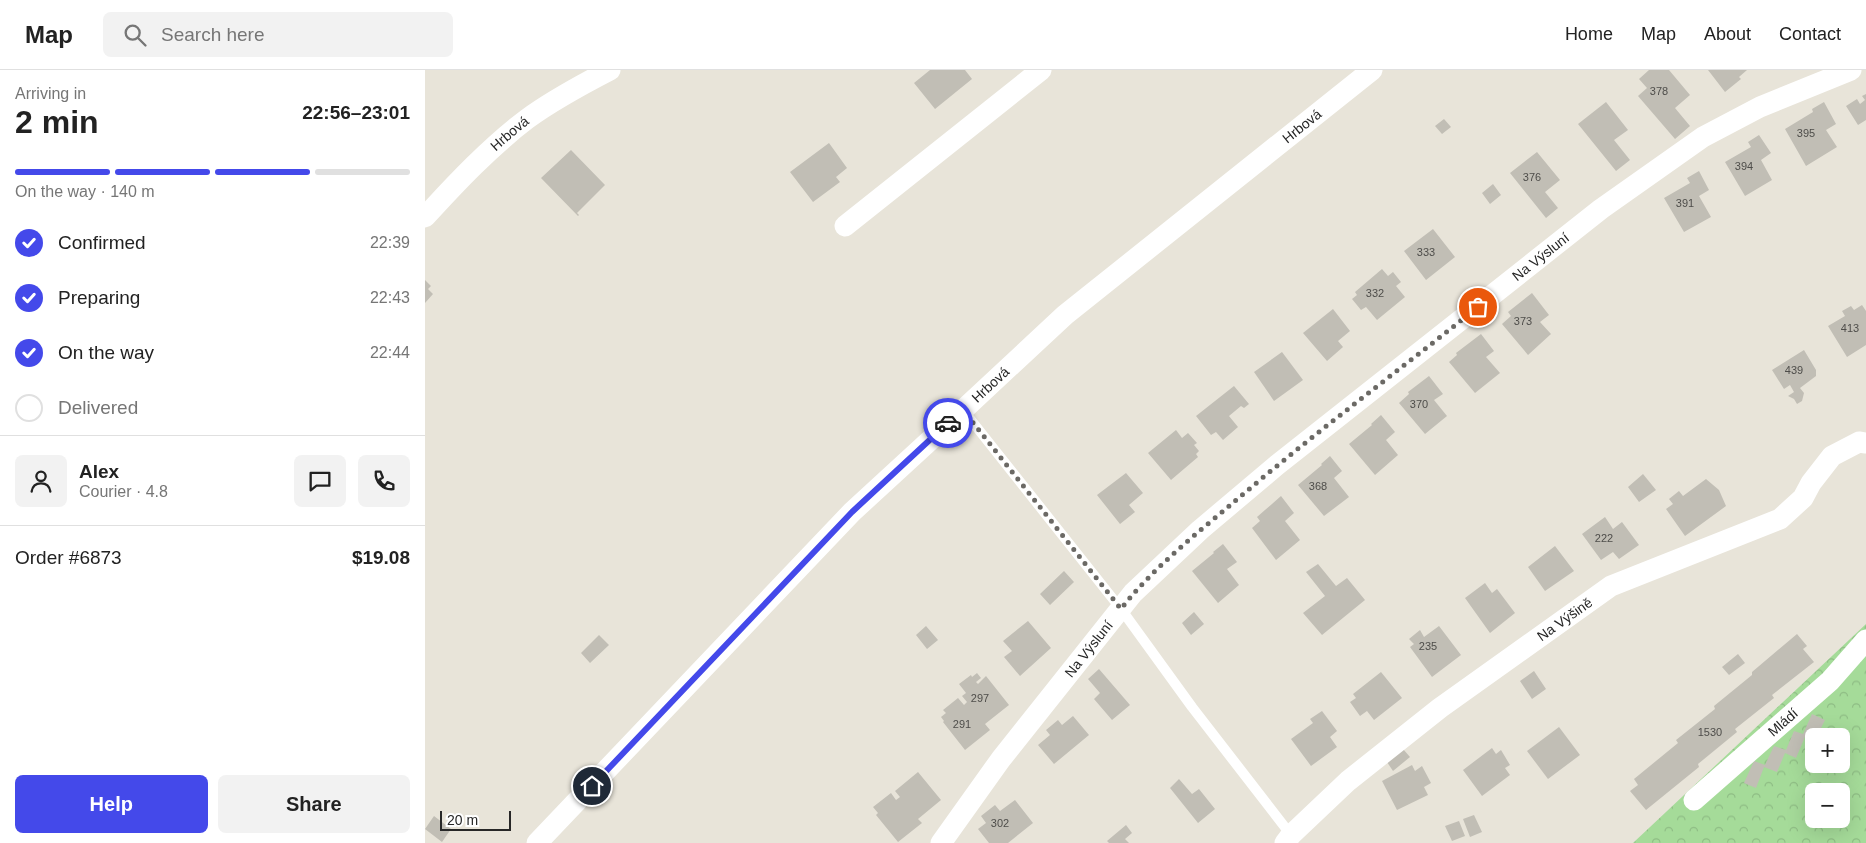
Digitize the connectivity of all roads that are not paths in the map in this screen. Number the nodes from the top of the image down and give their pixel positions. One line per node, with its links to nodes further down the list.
1 (610, 70): 5 (street, Hrbová)
2 (1041, 70): 6 (street)
3 (1372, 70): 7 (street, Hrbová)
4 (1851, 70): 9 (street, Na Výsluní)
5 (425, 217)
6 (845, 226)
7 (963, 410): 9 (lane); 13 (street, Hrbová)
8 (1866, 443): 12 (street, Na Výšině)
9 (1121, 609): 12 (lane); 14 (street, Na Výsluní)
10 (1866, 640): 11 (street, Mládí)
11 (1694, 800)
12 (1288, 839)
13 (537, 843)
14 (941, 843)

